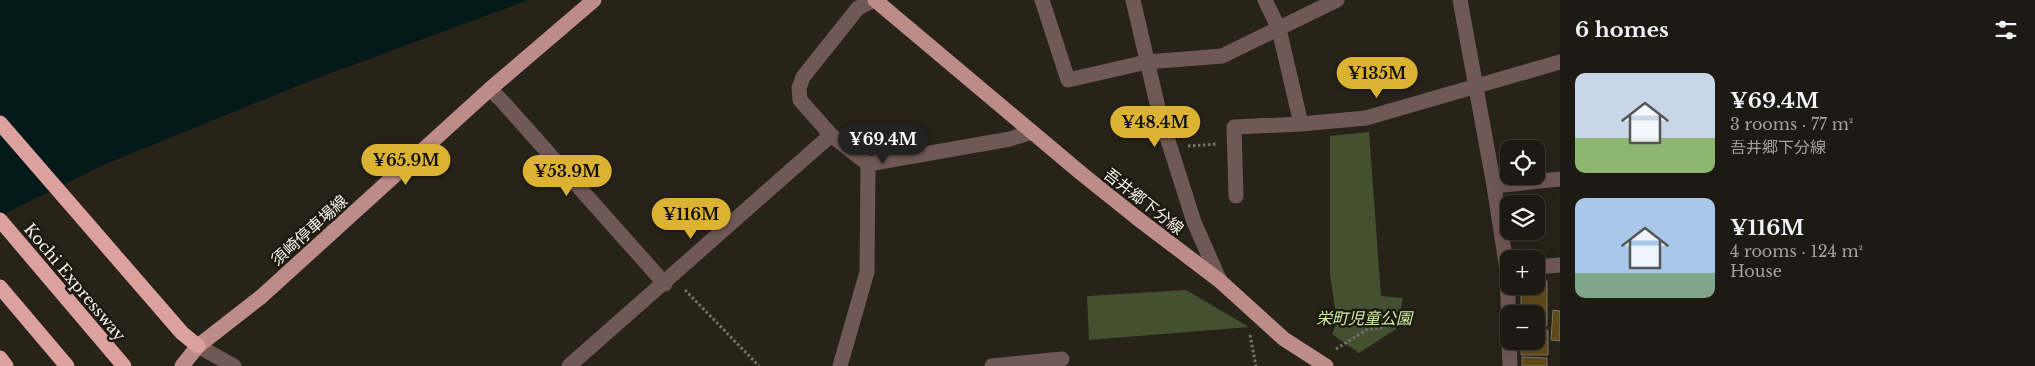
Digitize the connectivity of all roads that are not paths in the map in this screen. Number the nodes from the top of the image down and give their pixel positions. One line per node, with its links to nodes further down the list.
1 (594, 0): 12 (main road, 須崎停車場線)
2 (875, 0): 15 (main road, 吾井郷下分線); 16 (street)
3 (1042, 0): 9 (street)
4 (1133, 0): 9 (street)
5 (1264, 0): 8 (street)
6 (1337, 0): 8 (street)
7 (1460, 0): 11 (street)
8 (1279, 29): 9 (street); 14 (street)
9 (1147, 62): 26 (street)
10 (1560, 62): 11 (street)
11 (1475, 86): 14 (street); 19 (street)
12 (490, 90): 25 (street); 28 (main road, 須崎停車場線)
13 (0, 123): 28 (highway)
14 (1301, 124): 20 (street)
15 (1032, 132): 17 (street); 26 (main road, 吾井郷下分線)
16 (831, 135): 17 (street); 25 (street)
17 (868, 164): 38 (street)
18 (1560, 178): 19 (street)
19 (1494, 186): 22 (street)
20 (1236, 196)
21 (0, 220): 35 (highway, Kochi Expressway)
22 (1505, 250)
23 (1560, 265): 24 (street)
24 (1545, 266)
25 (668, 280): 32 (street)
26 (1220, 281): 40 (main road, 吾井郷下分線)
27 (0, 287): 34 (highway)
28 (198, 346): 36 (main road, 須崎停車場線); 37 (street)
29 (1509, 350): 41 (street)
30 (0, 358): 33 (highway)
31 (1062, 359): 39 (street)
32 (573, 365)
33 (6, 366)
34 (67, 366)
35 (124, 366)
36 (182, 366)
37 (234, 366)
38 (840, 366)
39 (992, 366)
40 (1326, 366)
41 (1510, 366)

